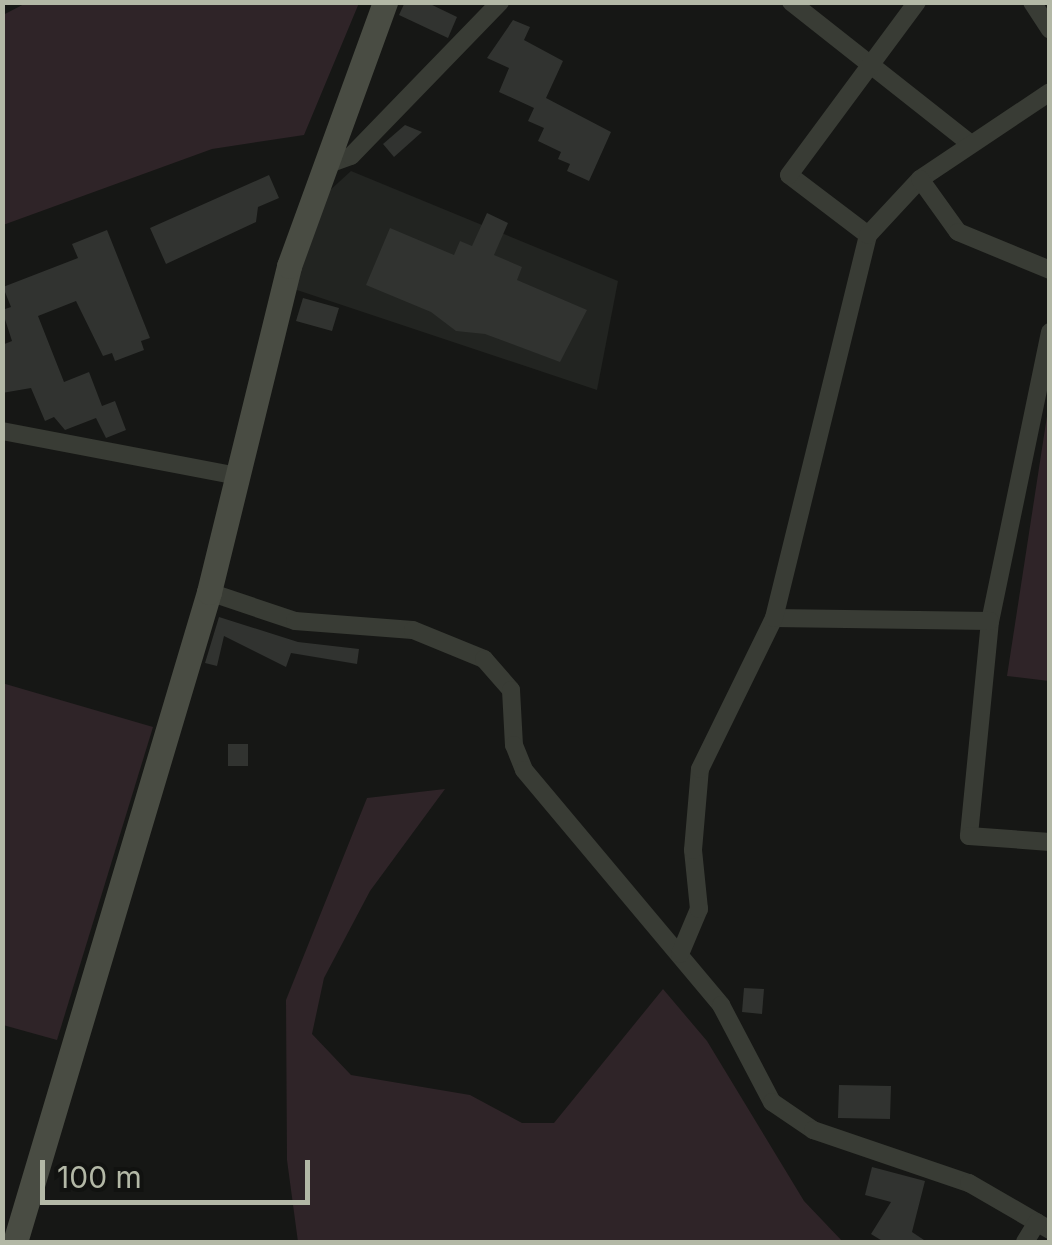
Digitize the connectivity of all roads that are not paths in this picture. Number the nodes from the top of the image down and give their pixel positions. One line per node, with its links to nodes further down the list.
1 (385, 2): 10 (street)
2 (500, 2): 10 (street)
3 (791, 2): 7 (street)
4 (917, 2): 7 (street)
5 (1032, 2): 6 (street)
6 (1050, 30)
7 (870, 65): 9 (street); 12 (street)
8 (1050, 92): 9 (street)
9 (970, 144): 11 (street)
10 (323, 166): 16 (street)
11 (920, 179): 12 (street); 13 (street)
12 (868, 235): 18 (street)
13 (1050, 270)
14 (1050, 332): 19 (street)
15 (2, 431): 16 (street)
16 (238, 476): 17 (street)
17 (210, 592): 21 (street); 23 (street)
18 (774, 618): 19 (street); 21 (street)
19 (990, 621): 20 (street)
20 (1050, 842)
21 (680, 954): 22 (street)
22 (1043, 1226): 24 (street)
23 (15, 1242)
24 (1025, 1242)

